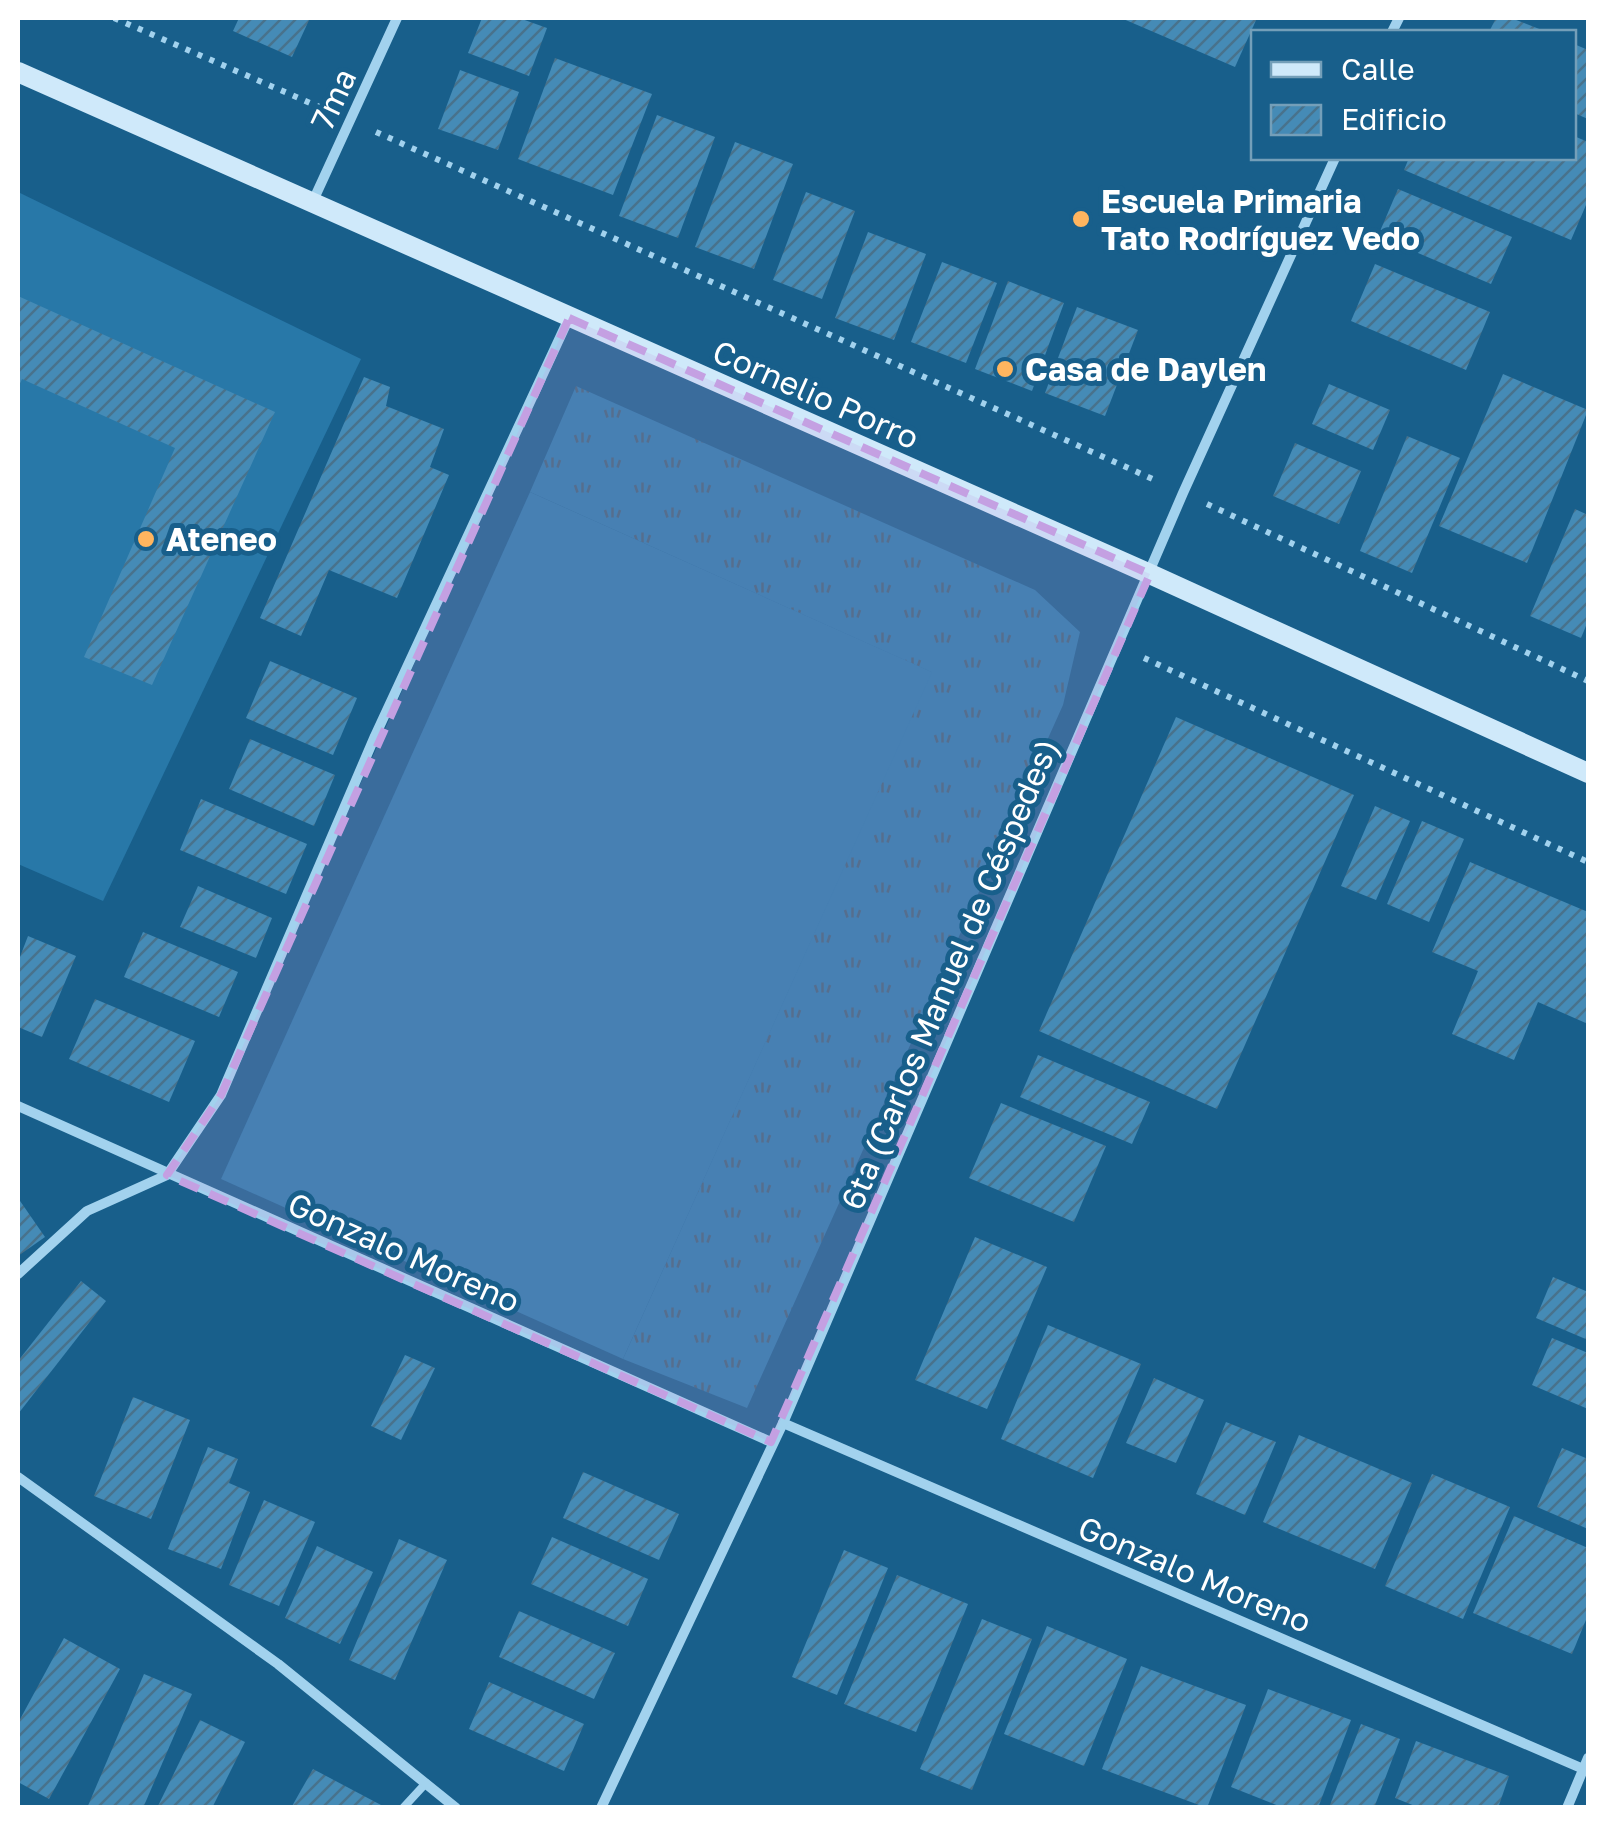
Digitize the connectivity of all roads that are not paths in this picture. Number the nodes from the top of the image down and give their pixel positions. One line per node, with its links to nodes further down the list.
1 (397, 18): 4 (street, 7ma)
2 (18, 72): 4 (street, Cornelio Porro)
3 (1334, 160): 6 (street, 6ta (Carlos Manuel de Céspedes))
4 (313, 201): 5 (street, Cornelio Porro)
5 (568, 318): 6 (street, Cornelio Porro); 9 (street)
6 (1150, 574): 7 (street, Cornelio Porro); 11 (street, 6ta (Carlos Manuel de Céspedes))
7 (1588, 773)
8 (18, 1106): 9 (street, Gonzalo Moreno)
9 (167, 1175): 10 (street); 12 (street, Gonzalo Moreno)
10 (18, 1274)
11 (783, 1422): 12 (street, 6ta (Carlos Manuel de Céspedes)); 14 (street, Gonzalo Moreno)
12 (771, 1442): 18 (street, 6ta (Carlos Manuel de Céspedes))
13 (18, 1477): 15 (street)
14 (1587, 1766): 19 (street)
15 (426, 1783): 16 (lane); 17 (street)
16 (404, 1808)
17 (456, 1808)
18 (601, 1808)
19 (1566, 1808)

